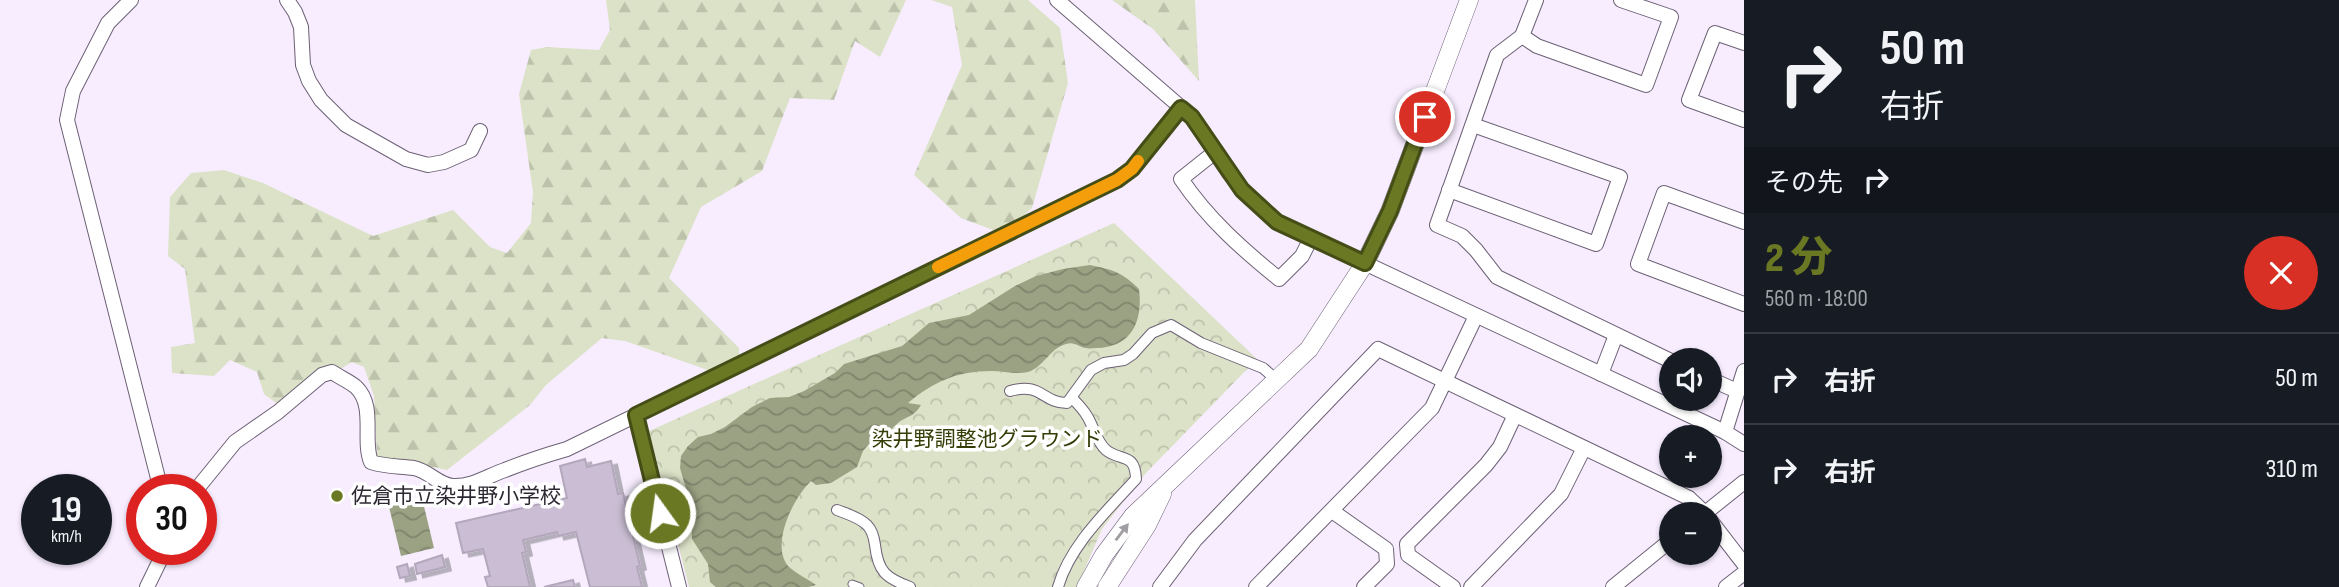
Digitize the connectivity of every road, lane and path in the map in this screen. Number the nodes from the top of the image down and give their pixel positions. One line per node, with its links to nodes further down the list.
1 (131, 0): 35 (street)
2 (287, 0): 12 (street)
3 (1057, 0): 9 (street)
4 (1469, 0): 17 (street)
5 (1536, 0): 7 (street)
6 (1621, 0): 7 (street)
7 (1522, 36): 11 (street)
8 (1744, 43): 10 (street)
9 (1181, 108): 13 (street); 30 (street)
10 (1744, 120)
11 (1473, 124): 14 (street); 14 (street)
12 (480, 131)
13 (1214, 152): 16 (street); 16 (street)
14 (1449, 191): 20 (street)
15 (1744, 222): 18 (street)
16 (1311, 238): 17 (street)
17 (1365, 263): 19 (street); 24 (street)
18 (1744, 304)
19 (1476, 316): 23 (street); 25 (street)
20 (1616, 335): 21 (street); 23 (street)
21 (1659, 355)
22 (1744, 371): 28 (street)
23 (1601, 374): 32 (street)
24 (1278, 381): 29 (street); 38 (street)
25 (1446, 382): 31 (street); 42 (street); 54 (street)
26 (1722, 384): 28 (street)
27 (1010, 391): 29 (street)
28 (1737, 391): 32 (street)
29 (1072, 398): 51 (street)
30 (636, 415): 36 (street); 49 (street)
31 (1515, 415): 34 (street); 57 (street)
32 (1725, 432): 33 (street)
33 (1744, 444)
34 (1584, 448): 39 (street); 58 (street)
35 (158, 474)
36 (209, 474)
37 (1744, 482): 40 (street)
38 (1167, 485): 52 (street, one-way to 38); 53 (street)
39 (1693, 502)
40 (1720, 502)
41 (837, 510): 50 (street)
42 (1332, 511): 55 (street); 56 (street)
43 (1722, 536): 45 (street)
44 (1659, 550): 59 (street)
45 (1744, 564)
46 (158, 565): 48 (street)
47 (1744, 573): 60 (street)
48 (147, 587)
49 (679, 587)
50 (910, 587)
51 (1058, 587)
52 (1086, 587)
53 (1107, 587)
54 (1160, 587)
55 (1256, 587)
56 (1364, 587)
57 (1452, 587)
58 (1471, 587)
59 (1613, 587)
60 (1726, 587)

